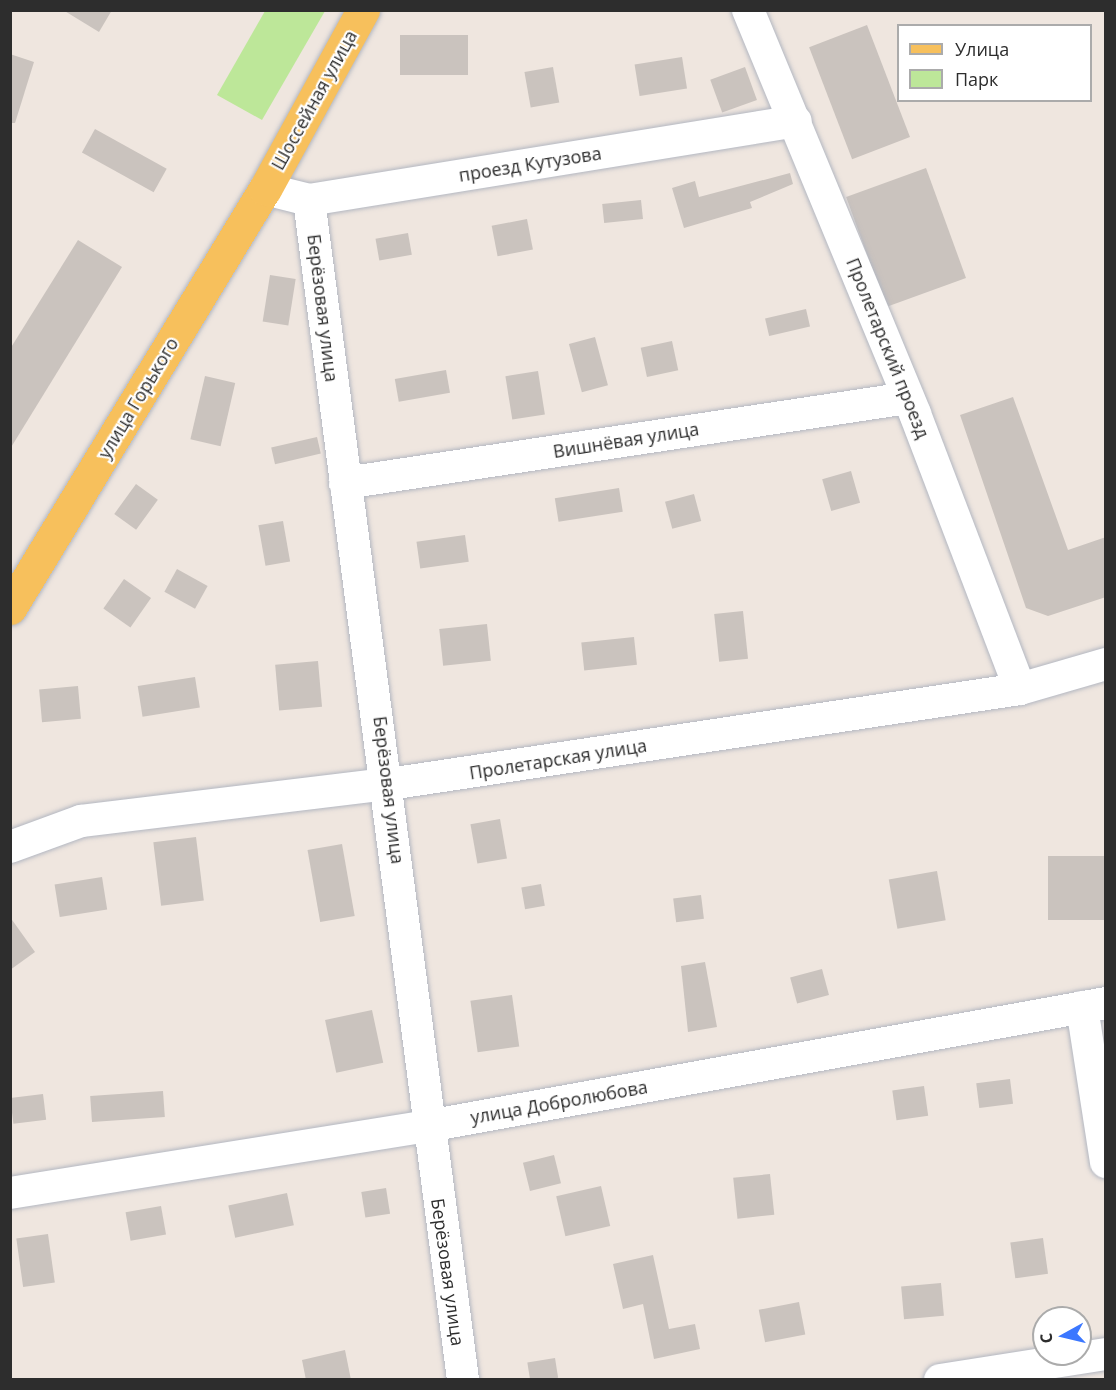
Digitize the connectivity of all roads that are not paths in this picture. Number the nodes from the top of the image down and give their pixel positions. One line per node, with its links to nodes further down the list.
1 (363, 10): 4 (main road, Шоссейная улица)
2 (748, 10): 3 (street, Пролетарский проезд)
3 (796, 121): 5 (street, проезд Кутузова); 6 (street, Пролетарский проезд)
4 (265, 189): 5 (street, проезд Кутузова); 8 (main road, улица Горького)
5 (309, 200): 7 (street, Берёзовая улица)
6 (908, 398): 7 (street, Вишнёвая улица); 10 (street, Пролетарский проезд)
7 (345, 483): 11 (street, Берёзовая улица)
8 (12, 603)
9 (1106, 664): 10 (street, Пролетарская улица)
10 (1020, 689): 11 (street, Пролетарская улица)
11 (389, 784): 12 (street, Пролетарская улица); 14 (street, Берёзовая улица)
12 (10, 847)
13 (1094, 1005): 14 (street, улица Добролюбова); 15 (street)
14 (428, 1126): 16 (street, улица Добролюбова); 18 (street, Берёзовая улица)
15 (1106, 1162)
16 (10, 1193)
17 (1106, 1353): 19 (street)
18 (463, 1380)
19 (940, 1380)

